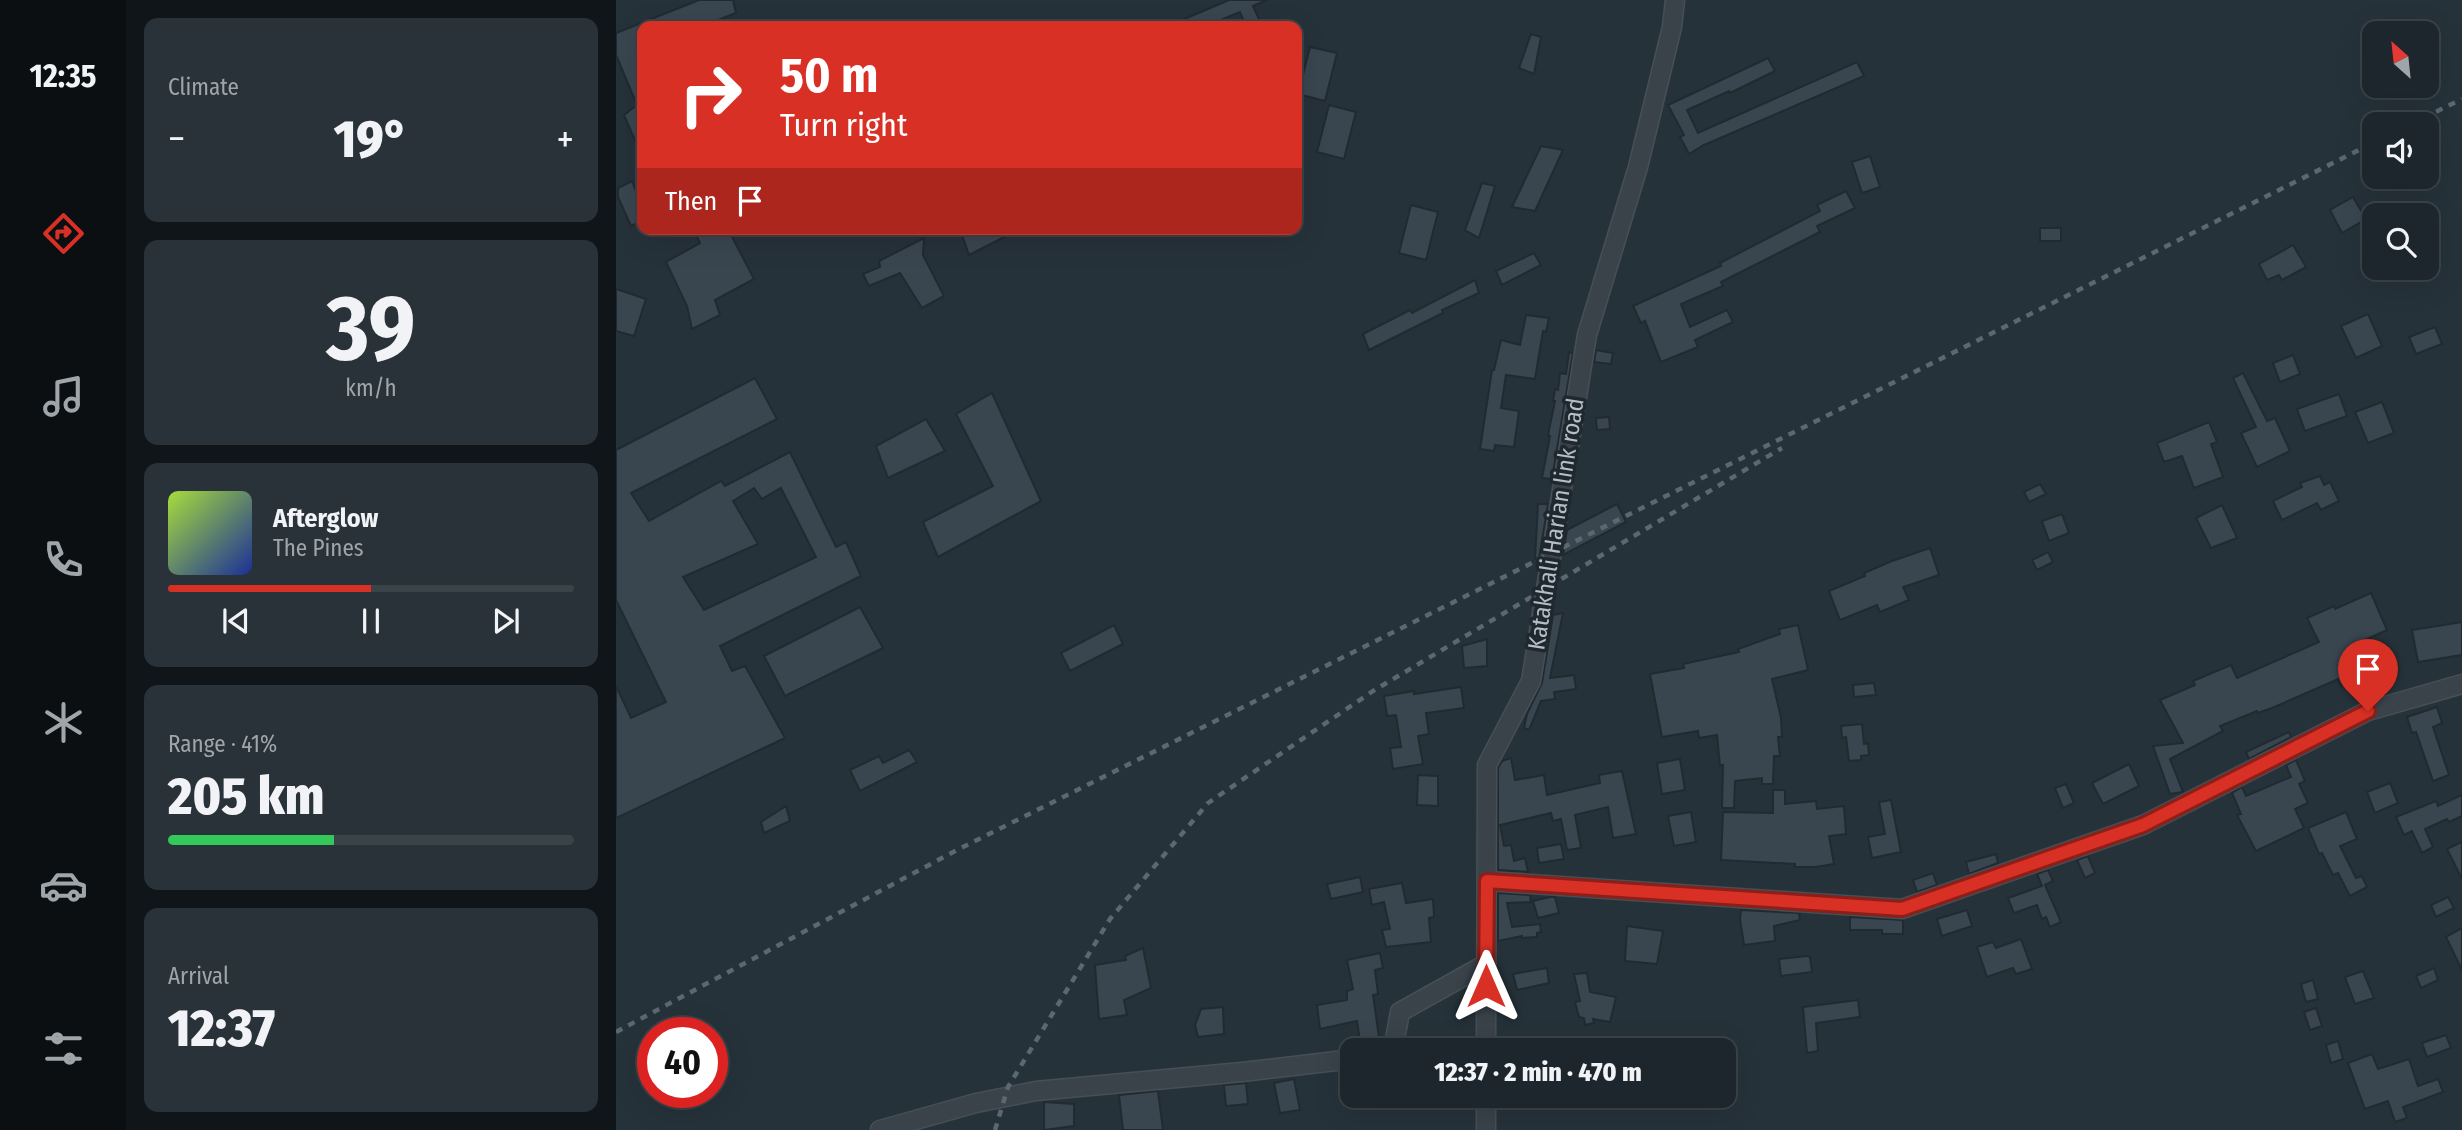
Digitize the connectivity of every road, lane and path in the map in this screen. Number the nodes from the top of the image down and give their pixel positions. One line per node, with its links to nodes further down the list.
1 (1675, 0): 3 (street, Katakhali Harian link road)
2 (2462, 684): 3 (street)
3 (1487, 881): 4 (street, Katakhali Harian link road)
4 (1486, 964): 5 (street); 6 (street, Katakhali Harian link road)
5 (1395, 1038)
6 (1486, 1038)
7 (1340, 1061): 9 (street)
8 (1486, 1108): 10 (street)
9 (880, 1130)
10 (1486, 1130)

